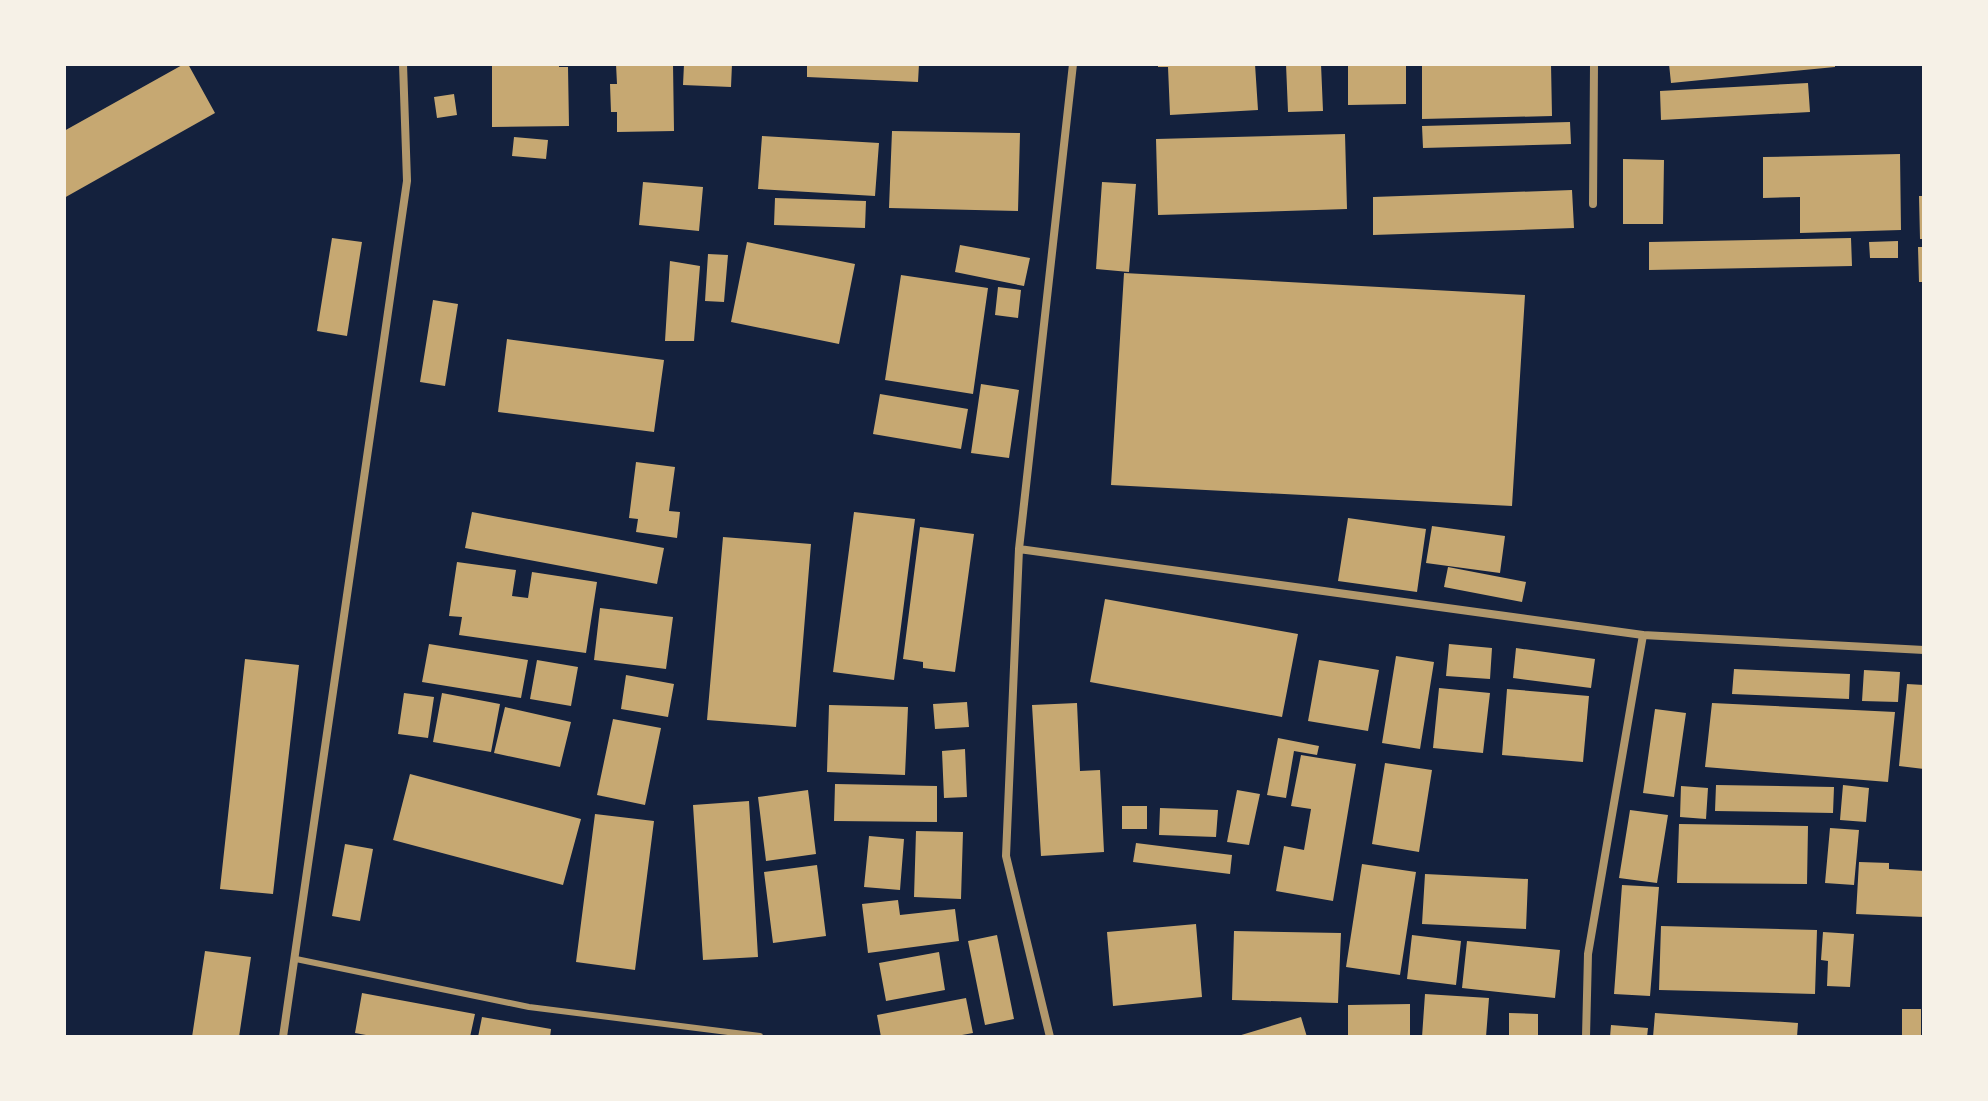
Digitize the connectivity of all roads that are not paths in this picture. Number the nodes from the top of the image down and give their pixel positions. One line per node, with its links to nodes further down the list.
1 (403, 64): 8 (street)
2 (1073, 64): 5 (street)
3 (1594, 64): 4 (street)
4 (1593, 204)
5 (1019, 549): 6 (street); 11 (street)
6 (1643, 635): 7 (street); 12 (street)
7 (1924, 650)
8 (296, 959): 9 (lane); 10 (street)
9 (760, 1036)
10 (283, 1037)
11 (1050, 1037)
12 (1586, 1037)

